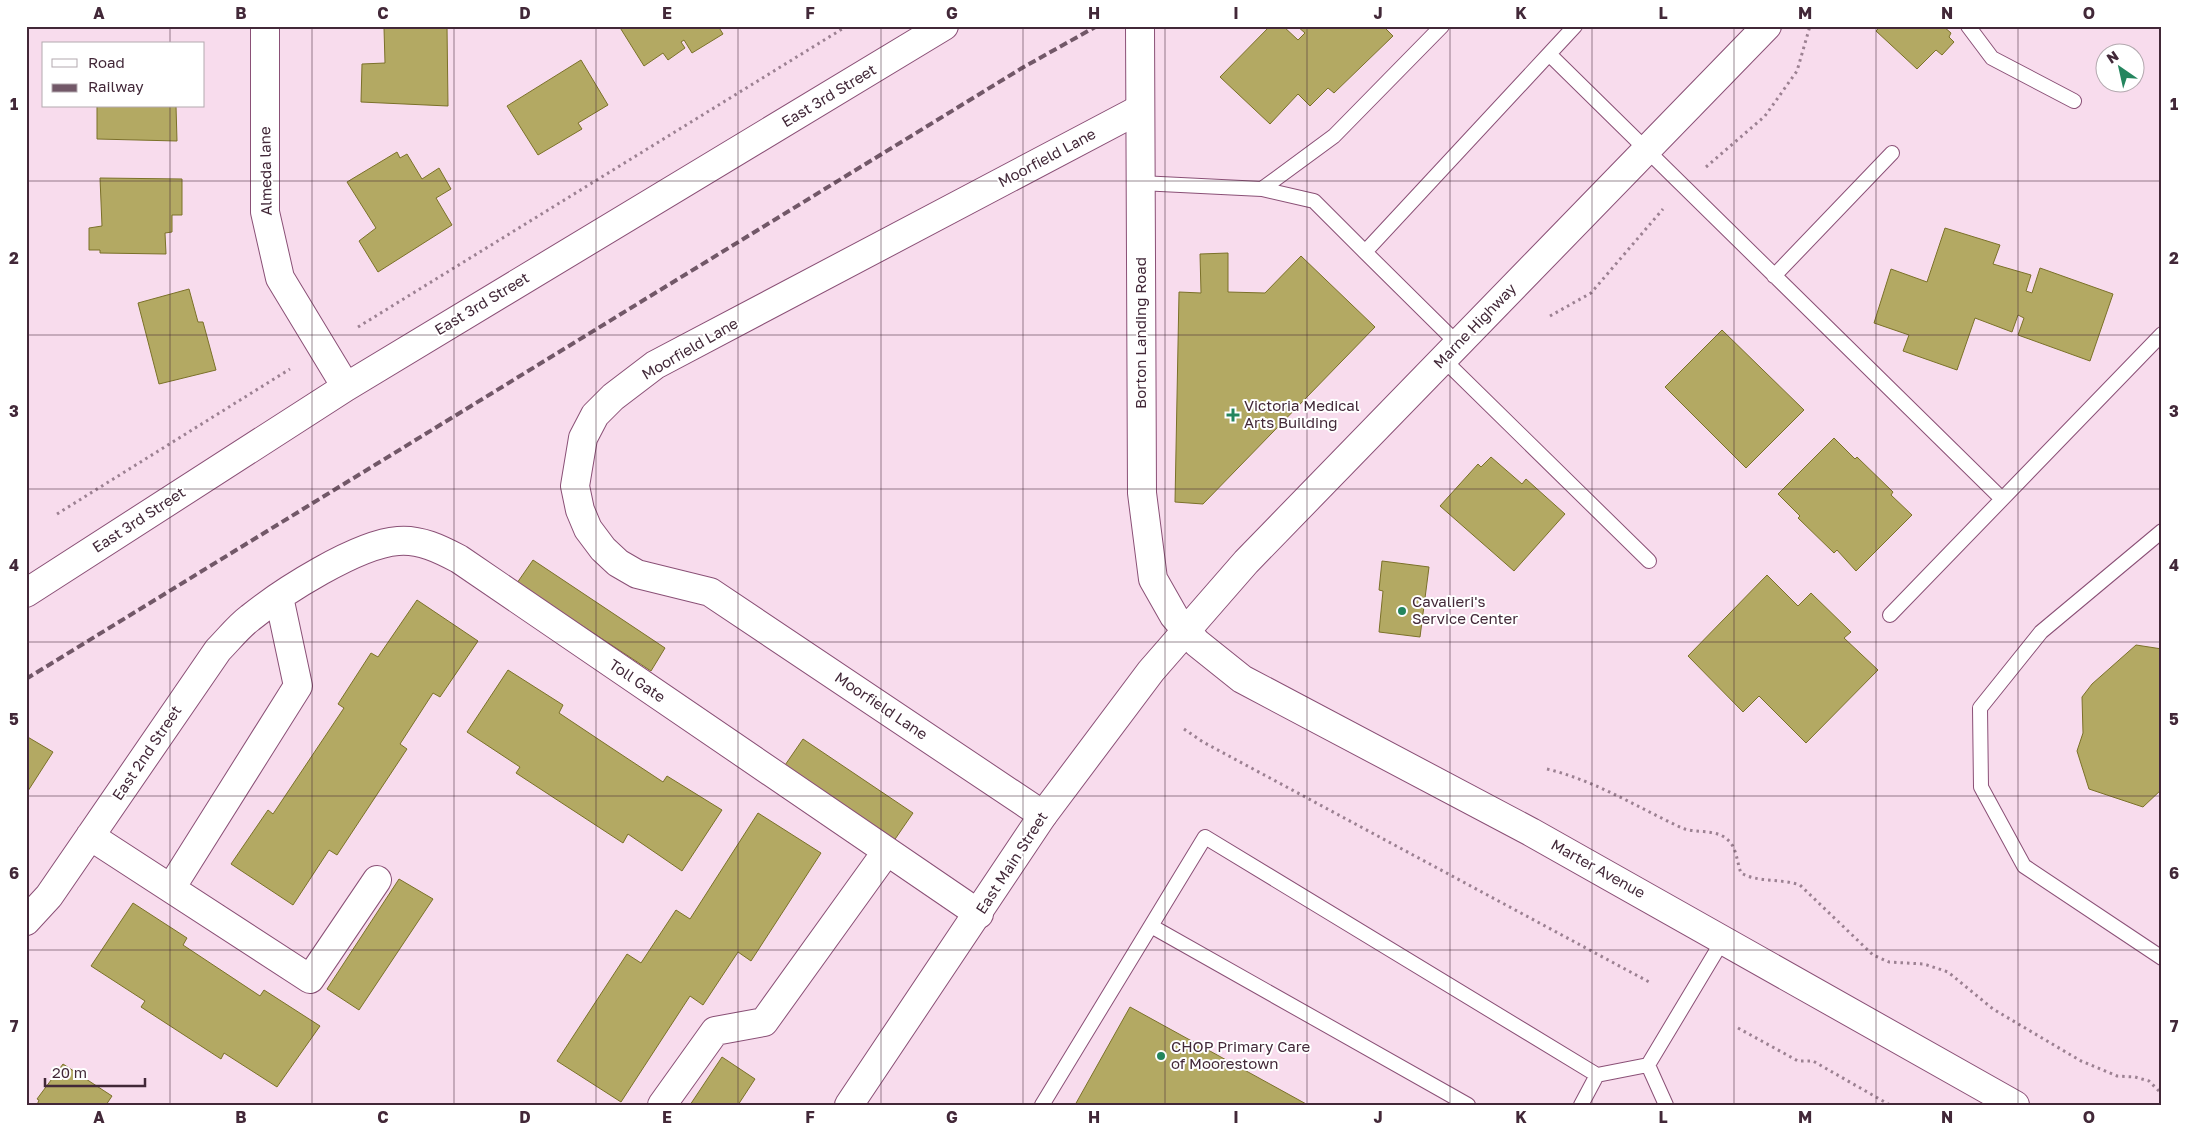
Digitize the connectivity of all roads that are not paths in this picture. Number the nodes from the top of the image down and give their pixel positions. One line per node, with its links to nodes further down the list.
1 (265, 26): 19 (street, Almeda lane)
2 (944, 26): 19 (street, East 3rd Street)
3 (1140, 26): 10 (street, Borton Landing Road)
4 (1442, 26): 14 (lane)
5 (1575, 26): 8 (lane)
6 (1767, 26): 11 (street, Marne Highway)
7 (1968, 26): 9 (lane)
8 (1549, 54): 11 (lane); 15 (lane)
9 (2074, 101)
10 (1140, 109): 13 (street, Borton Landing Road); 27 (street, Moorfield Lane)
11 (1646, 150): 16 (lane); 18 (street, Marne Highway)
12 (1892, 153): 16 (lane)
13 (1140, 183): 14 (lane); 26 (street, Borton Landing Road)
14 (1262, 190): 15 (lane)
15 (1365, 252): 18 (lane)
16 (1774, 276): 20 (lane)
17 (2162, 334): 20 (lane)
18 (1450, 352): 22 (lane); 26 (street, Marne Highway)
19 (346, 386): 23 (street, East 3rd Street)
20 (2002, 499): 25 (lane)
21 (2162, 531): 36 (lane)
22 (1649, 561)
23 (26, 593)
24 (280, 597): 28 (street, East 2nd Street); 29 (street, Toll Gate); 31 (street)
25 (1890, 615)
26 (1186, 629): 27 (street, East Main Street); 35 (street, Marter Avenue)
27 (1043, 815): 32 (street, East Main Street)
28 (90, 836): 31 (street); 33 (street, East 2nd Street)
29 (887, 851): 32 (street, Toll Gate); 39 (street)
30 (377, 880): 31 (street)
31 (171, 888)
32 (978, 914): 40 (street, East Main Street)
33 (26, 921)
34 (1151, 926): 38 (lane); 41 (lane); 42 (lane)
35 (1723, 940): 37 (lane); 45 (street, Marter Avenue)
36 (2162, 958)
37 (1648, 1065): 38 (lane); 44 (lane)
38 (1597, 1075): 43 (lane)
39 (662, 1105)
40 (849, 1105)
41 (1042, 1105)
42 (1468, 1105)
43 (1581, 1105)
44 (1666, 1105)
45 (2015, 1105)

